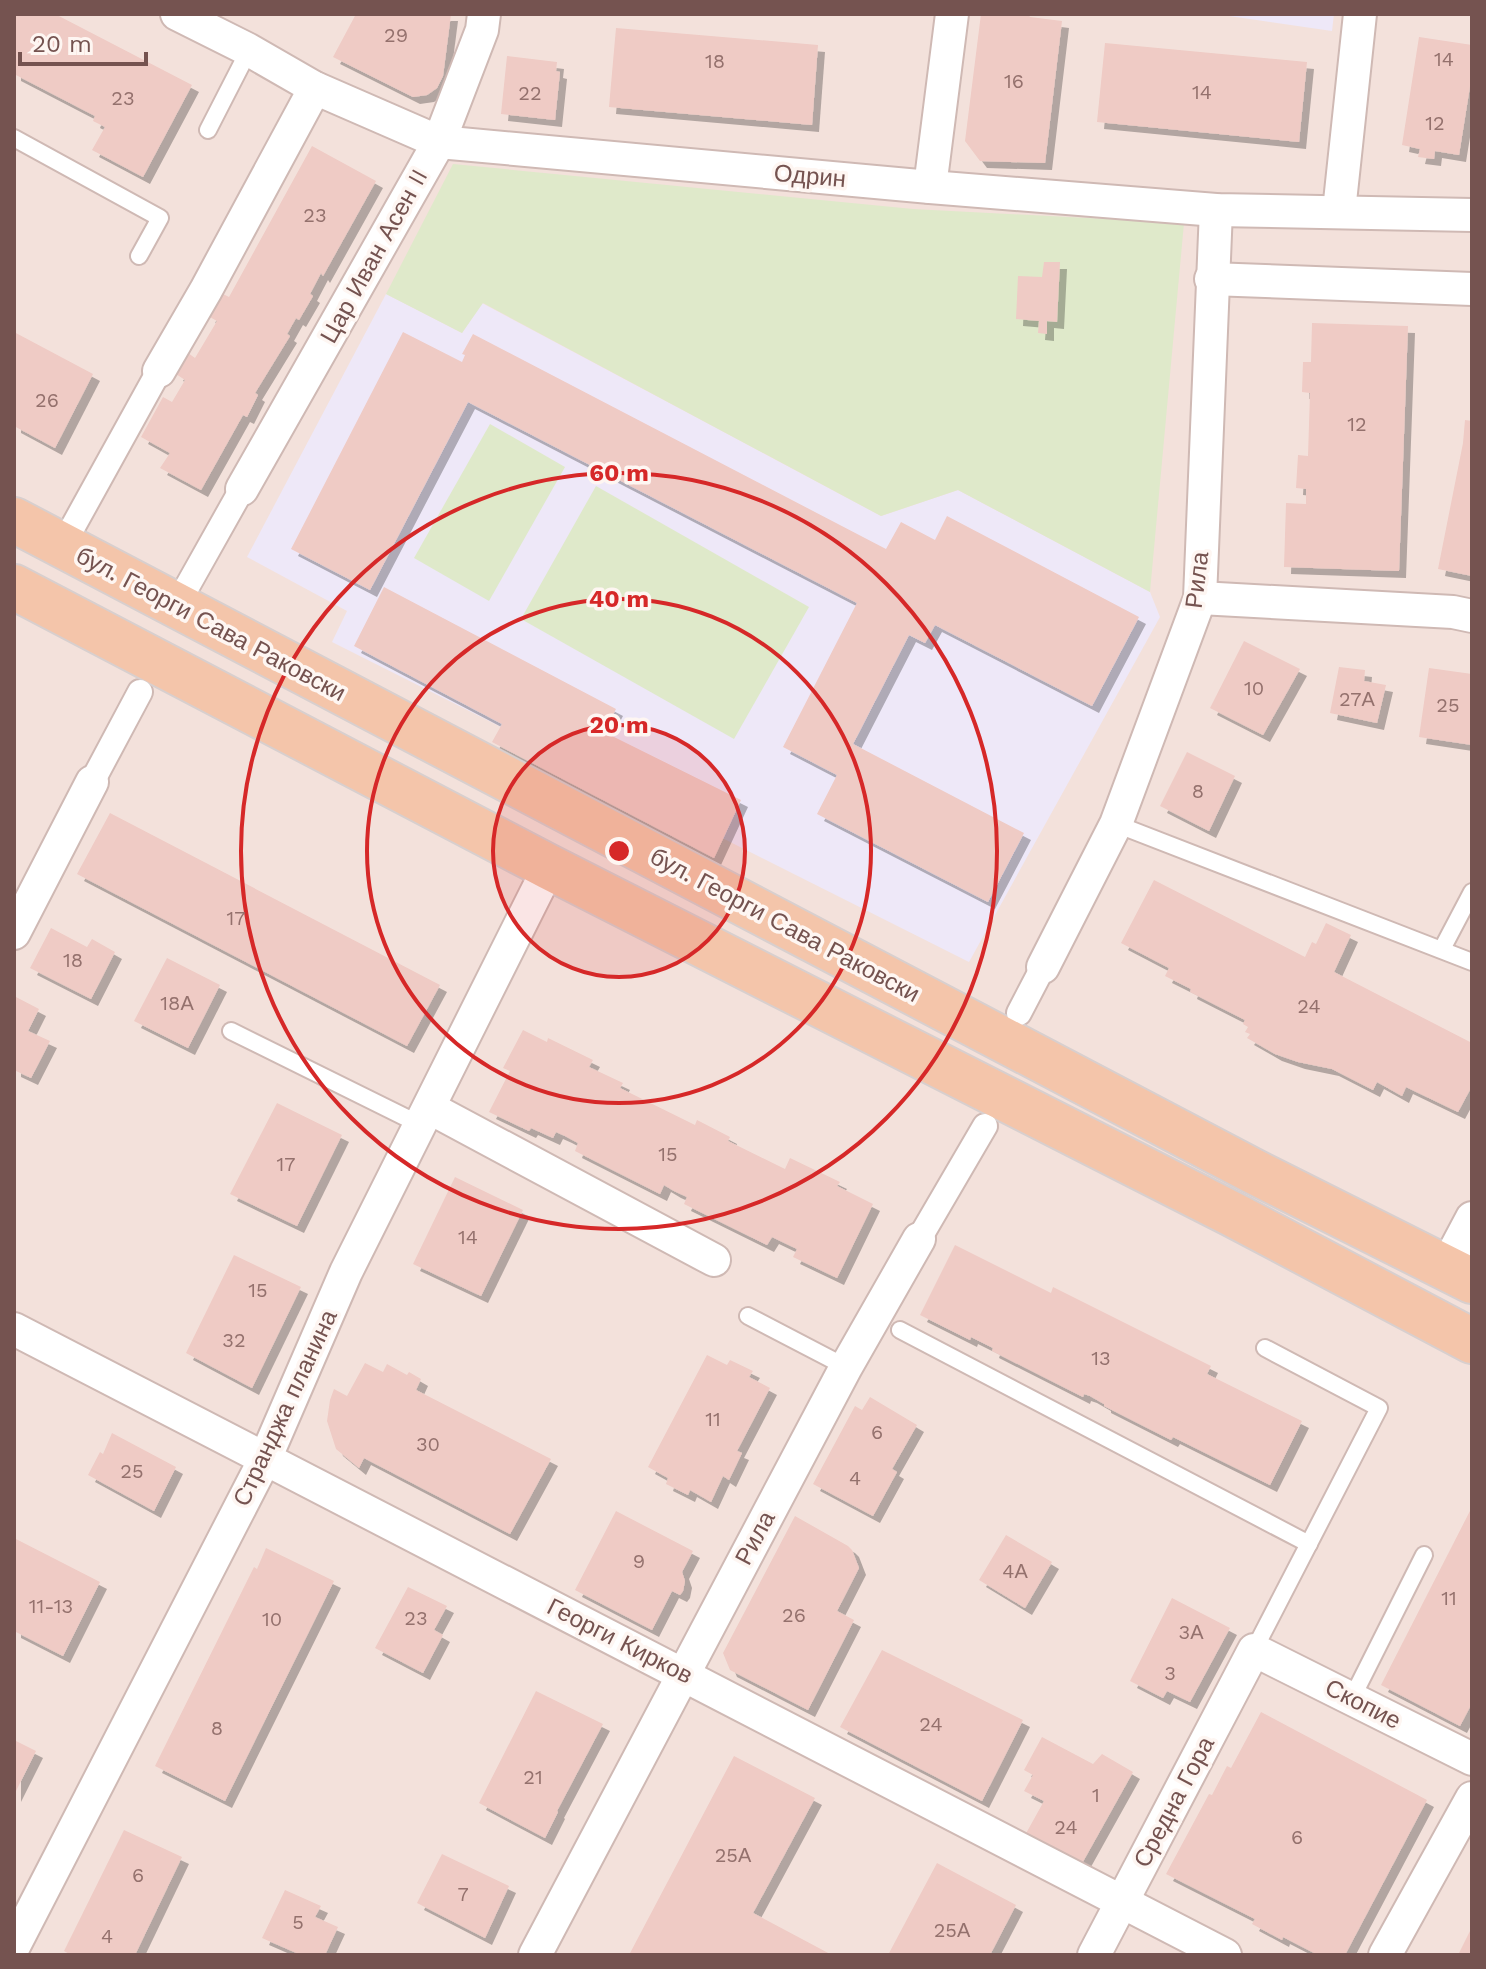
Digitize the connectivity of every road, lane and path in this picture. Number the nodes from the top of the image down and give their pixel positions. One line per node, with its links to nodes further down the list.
1 (177, 14): 5 (street, Одрин)
2 (484, 14): 9 (street, Цар Иван Асен II)
3 (952, 14): 10 (street)
4 (1360, 14): 12 (street)
5 (249, 50): 6 (street, Одрин); 7 (lane)
6 (315, 88): 9 (street, Одрин); 17 (street)
7 (208, 130)
8 (14, 138): 14 (lane)
9 (439, 142): 10 (street, Одрин); 18 (street, Цар Иван Асен II)
10 (930, 187): 11 (street, Одрин)
11 (1216, 210): 12 (street, Одрин); 15 (street, Рила)
12 (1339, 211): 13 (street, Одрин)
13 (1472, 215)
14 (139, 256)
15 (1211, 279): 16 (street); 23 (street, Рила)
16 (1472, 289)
17 (159, 371): 20 (street)
18 (242, 489): 22 (street)
19 (14, 520): 41 (main road, бул. Георги Сава Раковски)
20 (70, 532)
21 (14, 587): 28 (main road)
22 (183, 594)
23 (1200, 598): 24 (street); 27 (street, Рила)
24 (1472, 616)
25 (140, 692): 26 (street)
26 (92, 782): 30 (street)
27 (1116, 824): 31 (lane); 33 (street, Рила)
28 (549, 867): 36 (street, Странджа планина); 45 (main road)
29 (1472, 892): 31 (lane)
30 (14, 933)
31 (1442, 949): 32 (lane)
32 (1472, 962)
33 (1043, 967): 34 (street)
34 (1019, 1013)
35 (231, 1031): 36 (lane)
36 (425, 1117): 40 (street); 48 (street, Странджа планина)
37 (985, 1126): 39 (street, Рила)
38 (1472, 1218): 41 (street)
39 (919, 1239): 47 (street, Рила)
40 (714, 1260)
41 (1459, 1274)
42 (748, 1316): 47 (lane)
43 (14, 1329): 48 (street, Георги Кирков)
44 (900, 1330): 49 (lane)
45 (1472, 1341)
46 (1265, 1348): 49 (lane)
47 (846, 1367): 52 (street, Рила)
48 (265, 1459): 52 (street, Георги Кирков); 57 (street, Странджа планина)
49 (1309, 1544): 51 (lane)
50 (1424, 1555): 53 (lane)
51 (1254, 1650): 53 (street, Скопие); 56 (street, Средна Гора)
52 (683, 1673): 56 (street, Георги Кирков); 58 (street, Рила)
53 (1352, 1698): 54 (street, Скопие)
54 (1472, 1759)
55 (1472, 1798): 61 (street)
56 (1122, 1900): 59 (street, Средна Гора); 60 (street, Георги Кирков)
57 (14, 1946)
58 (535, 1955)
59 (1094, 1955)
60 (1225, 1955)
61 (1385, 1955)

